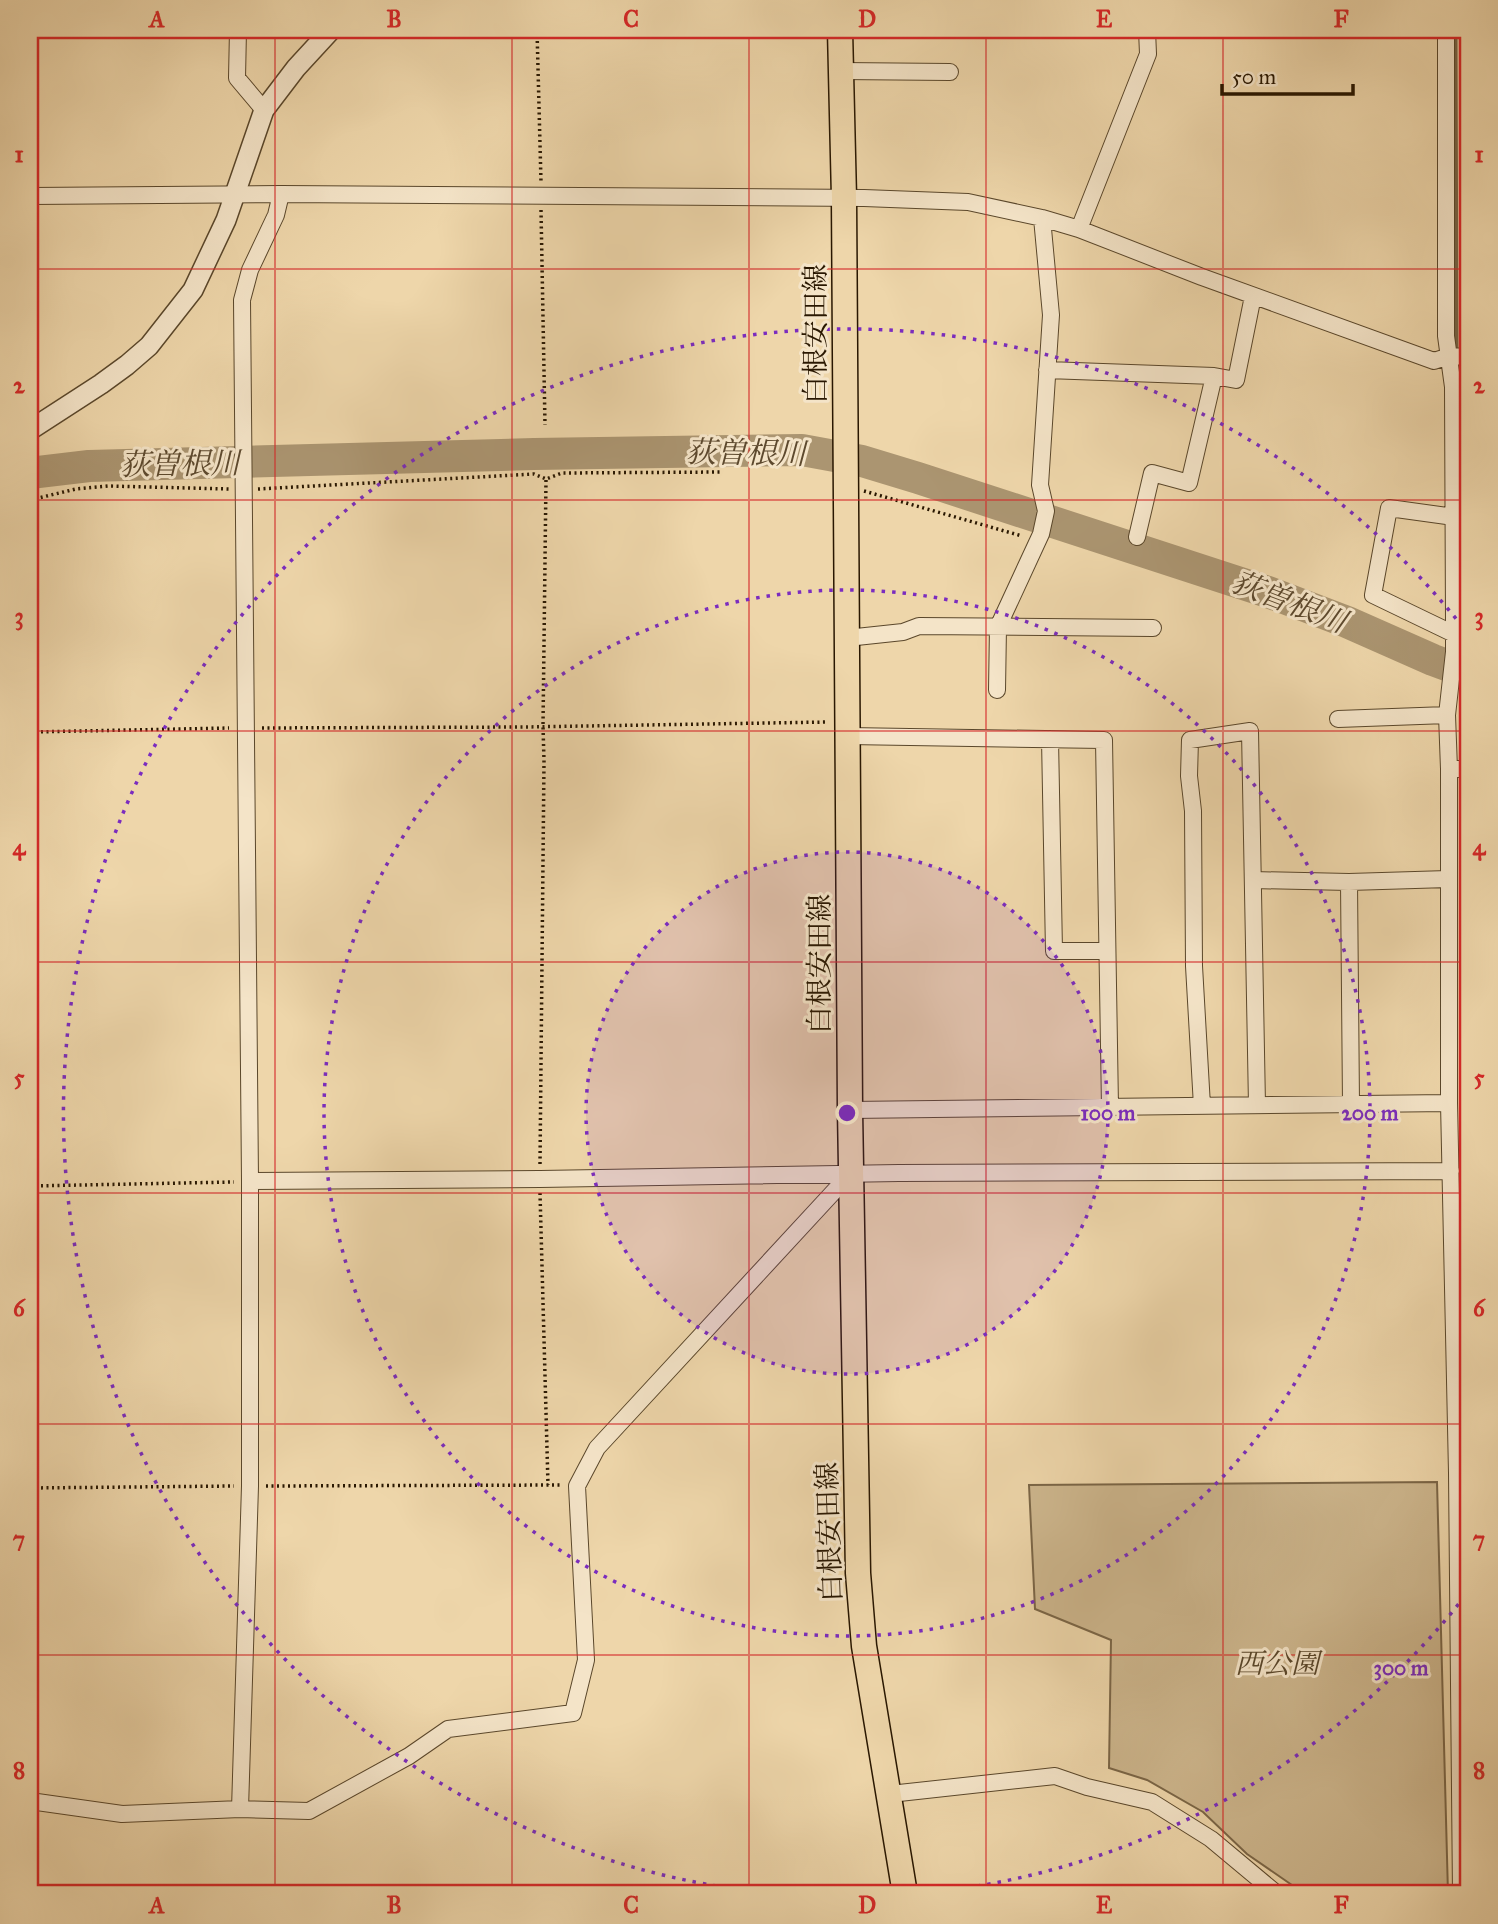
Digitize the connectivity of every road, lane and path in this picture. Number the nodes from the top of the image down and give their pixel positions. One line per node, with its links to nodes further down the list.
1 (238, 30): 9 (street)
2 (331, 30): 9 (street)
3 (537, 30): 13 (path)
4 (841, 30): 7 (main road, 白根安田線)
5 (1147, 30): 16 (street)
6 (1446, 30): 18 (street)
7 (841, 71): 8 (street); 14 (main road, 白根安田線)
8 (950, 72)
9 (264, 110): 11 (street)
10 (281, 194): 11 (street); 13 (street); 27 (street)
11 (234, 195): 12 (street); 23 (street)
12 (30, 197)
13 (541, 197): 14 (street); 22 (path)
14 (844, 198): 15 (street); 28 (main road, 白根安田線)
15 (1042, 218): 16 (street); 20 (street)
16 (1079, 229): 17 (street)
17 (1253, 296): 18 (street); 21 (street)
18 (1449, 356): 19 (street); 24 (street)
19 (1468, 357)
20 (1047, 370): 21 (street); 32 (street)
21 (1214, 376): 31 (street)
22 (545, 425)
23 (30, 430)
24 (1461, 461): 30 (street)
25 (723, 472): 26 (path)
26 (546, 479): 27 (path); 42 (path)
27 (243, 485): 29 (path); 43 (street)
28 (846, 485): 32 (path); 37 (main road, 白根安田線)
29 (30, 500)
30 (1454, 517): 33 (street); 34 (street)
31 (1137, 537)
32 (1040, 538): 35 (street)
33 (1461, 555): 34 (street)
34 (1459, 624): 38 (street)
35 (998, 627): 36 (street); 37 (street); 39 (street)
36 (1153, 628)
37 (847, 638): 44 (main road, 白根安田線)
38 (1461, 655): 40 (street)
39 (997, 690)
40 (1447, 715): 41 (street); 47 (street)
41 (1338, 719)
42 (542, 726): 43 (path); 44 (path); 61 (path)
43 (246, 728): 45 (path); 62 (street)
44 (848, 729): 46 (street); 58 (main road, 白根安田線)
45 (30, 732)
46 (1050, 739): 52 (street); 52 (street)
47 (1449, 769): 48 (street); 49 (street)
48 (1468, 769)
49 (1448, 879): 51 (street); 53 (street)
50 (1252, 880): 51 (street); 55 (street); 56 (street)
51 (1349, 882): 54 (street)
52 (1107, 951): 57 (street)
53 (1449, 1103): 54 (street); 59 (street)
54 (1351, 1104): 55 (street)
55 (1257, 1105): 56 (street)
56 (1202, 1106): 57 (street)
57 (1110, 1107): 58 (street)
58 (849, 1110): 60 (main road, 白根安田線)
59 (1451, 1171): 60 (street); 71 (street)
60 (850, 1173): 61 (street); 66 (main road, 白根安田線); 68 (street)
61 (540, 1179): 62 (street); 64 (path)
62 (250, 1181): 63 (path); 64 (street)
63 (30, 1186)
64 (250, 1486): 65 (path); 68 (street)
65 (30, 1488)
66 (890, 1800): 69 (main road, 白根安田線); 70 (street)
67 (30, 1801): 68 (street)
68 (240, 1809)
69 (905, 1894)
70 (1276, 1894)
71 (1461, 1894)

